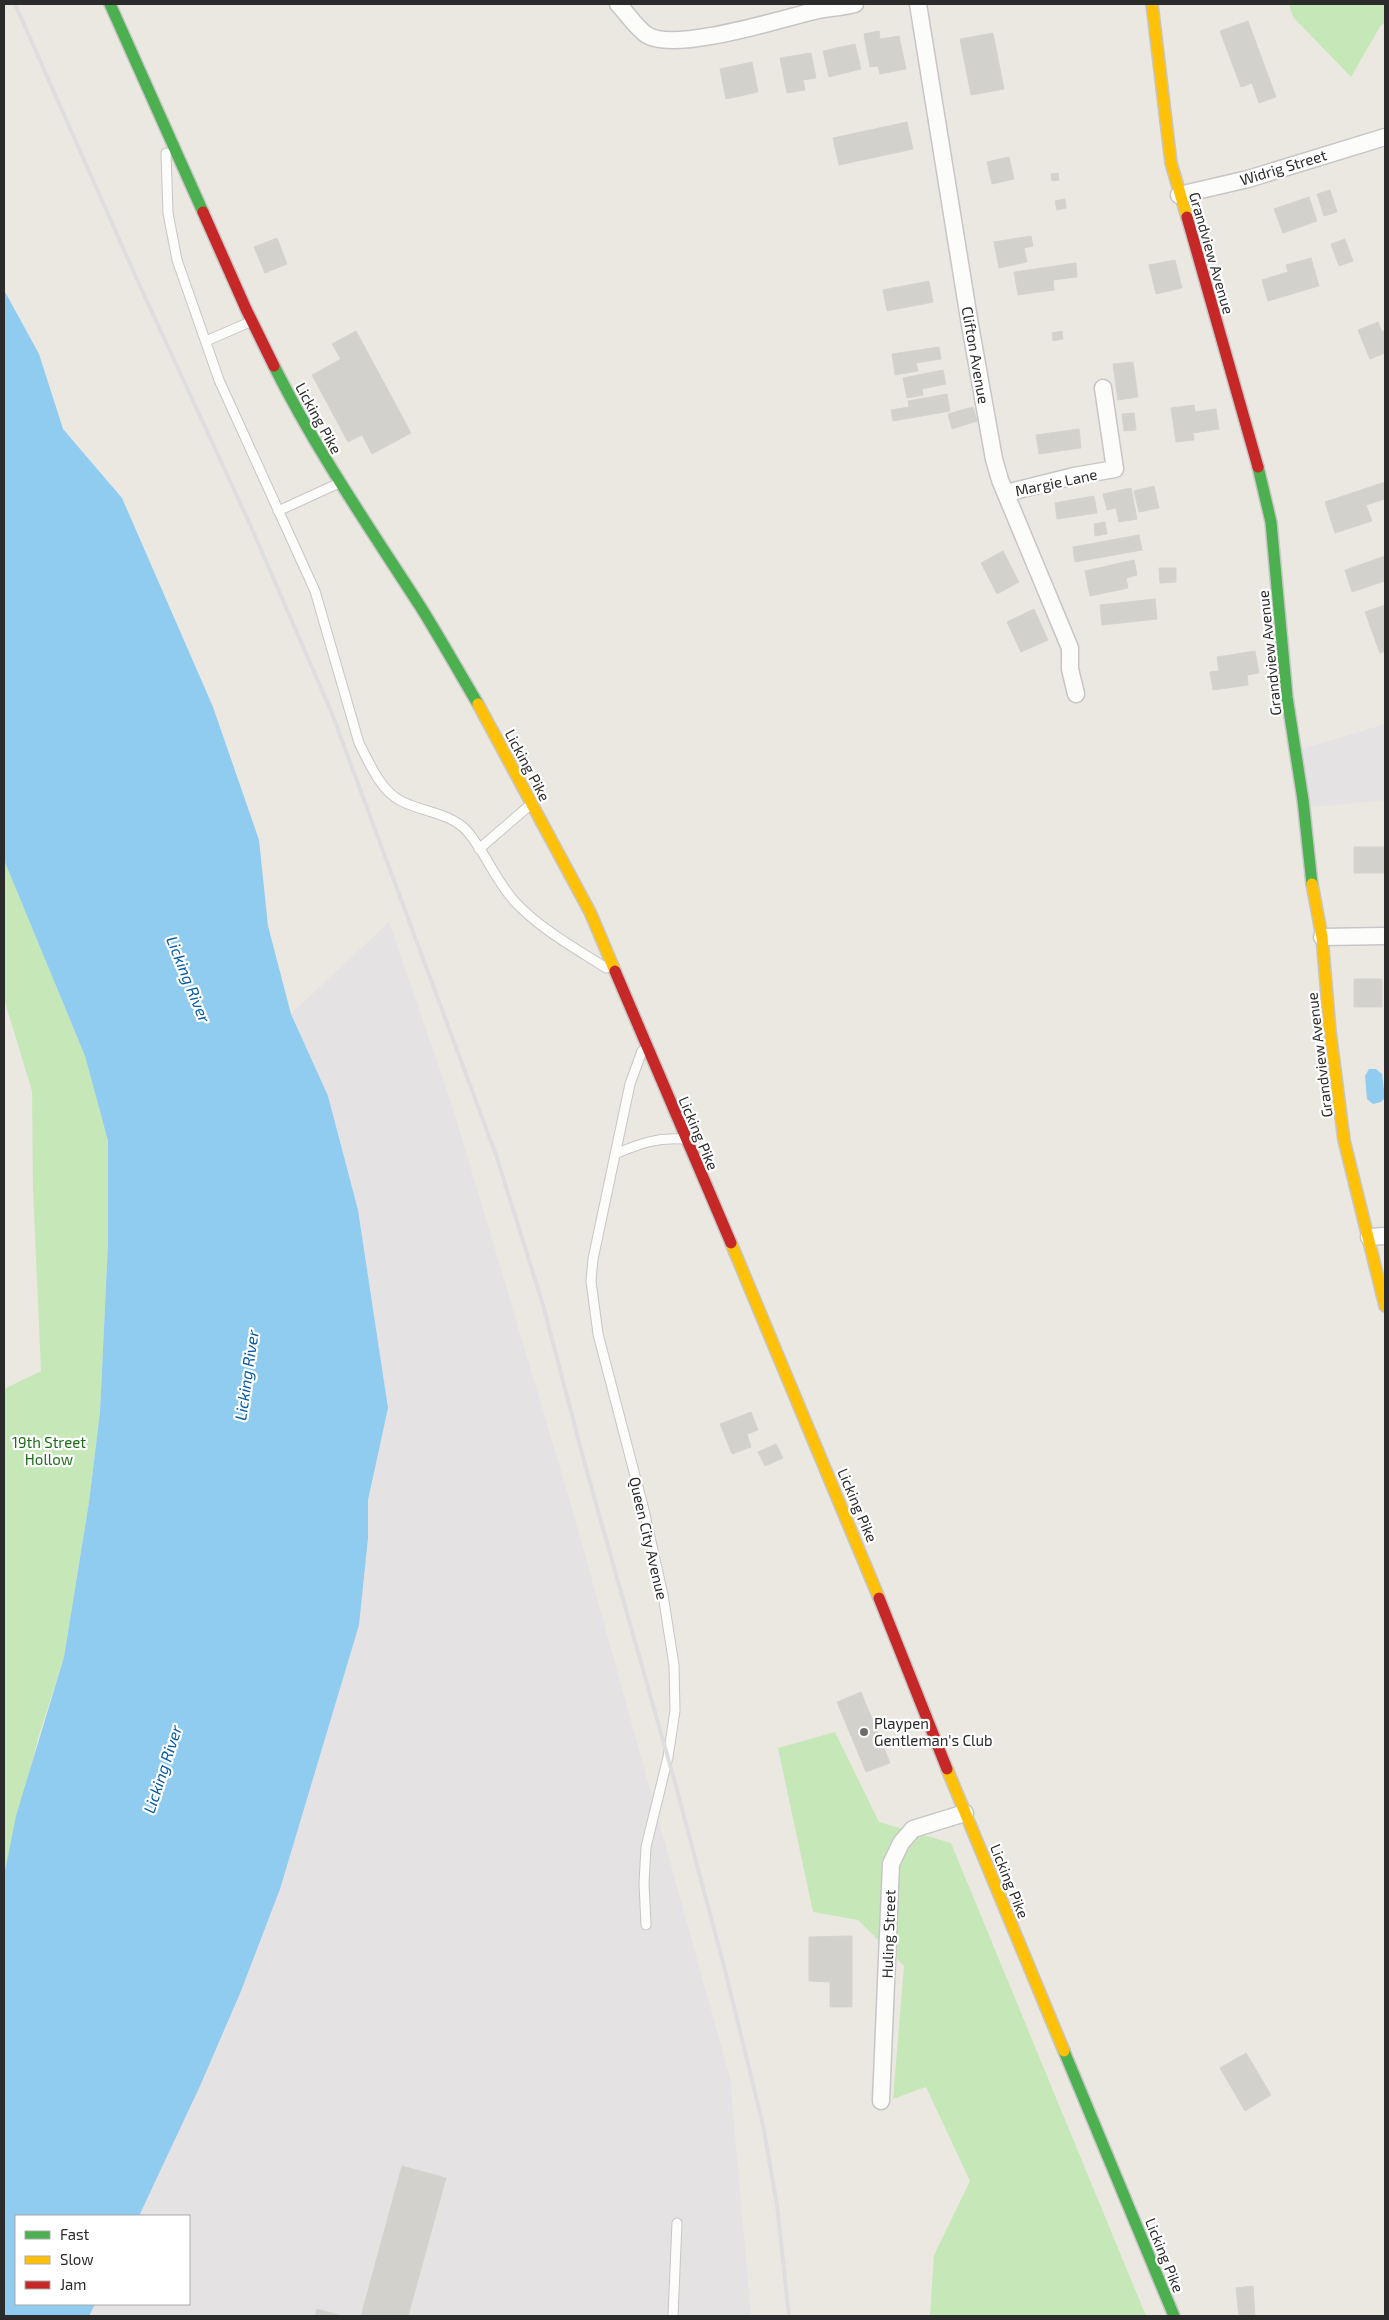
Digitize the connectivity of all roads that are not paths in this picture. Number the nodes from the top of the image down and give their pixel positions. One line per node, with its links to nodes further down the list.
1 (110, 4): 6 (main road, Licking Pike)
2 (618, 4): 3 (street)
3 (855, 4)
4 (918, 4): 13 (street, Clifton Avenue)
5 (1152, 4): 8 (main road, Grandview Avenue)
6 (166, 128): 9 (main road, Licking Pike); 10 (lane)
7 (1385, 136): 8 (street, Widrig Street)
8 (1179, 195): 19 (main road, Grandview Avenue)
9 (252, 321): 10 (lane); 12 (main road, Licking Pike)
10 (206, 341): 14 (lane)
11 (1104, 388): 13 (street, Margie Lane)
12 (339, 484): 14 (lane); 16 (main road, Licking Pike)
13 (1006, 493): 15 (street, Clifton Avenue)
14 (278, 511): 17 (lane)
15 (1076, 694)
16 (532, 803): 17 (lane); 20 (main road, Licking Pike)
17 (479, 849): 20 (lane)
18 (1385, 936): 19 (street)
19 (1322, 937): 25 (main road, Grandview Avenue)
20 (615, 974): 21 (main road, Licking Pike)
21 (645, 1043): 22 (main road, Licking Pike); 23 (lane, Queen City Avenue)
22 (686, 1139): 23 (lane); 27 (main road, Licking Pike)
23 (615, 1154): 28 (lane, Queen City Avenue)
24 (1385, 1236): 25 (street)
25 (1369, 1237): 26 (main road, Grandview Avenue)
26 (1385, 1306)
27 (965, 1813): 29 (street, Huling Street); 32 (main road, Licking Pike)
28 (646, 1926)
29 (881, 2101)
30 (677, 2224): 31 (lane)
31 (673, 2316)
32 (1174, 2316)

